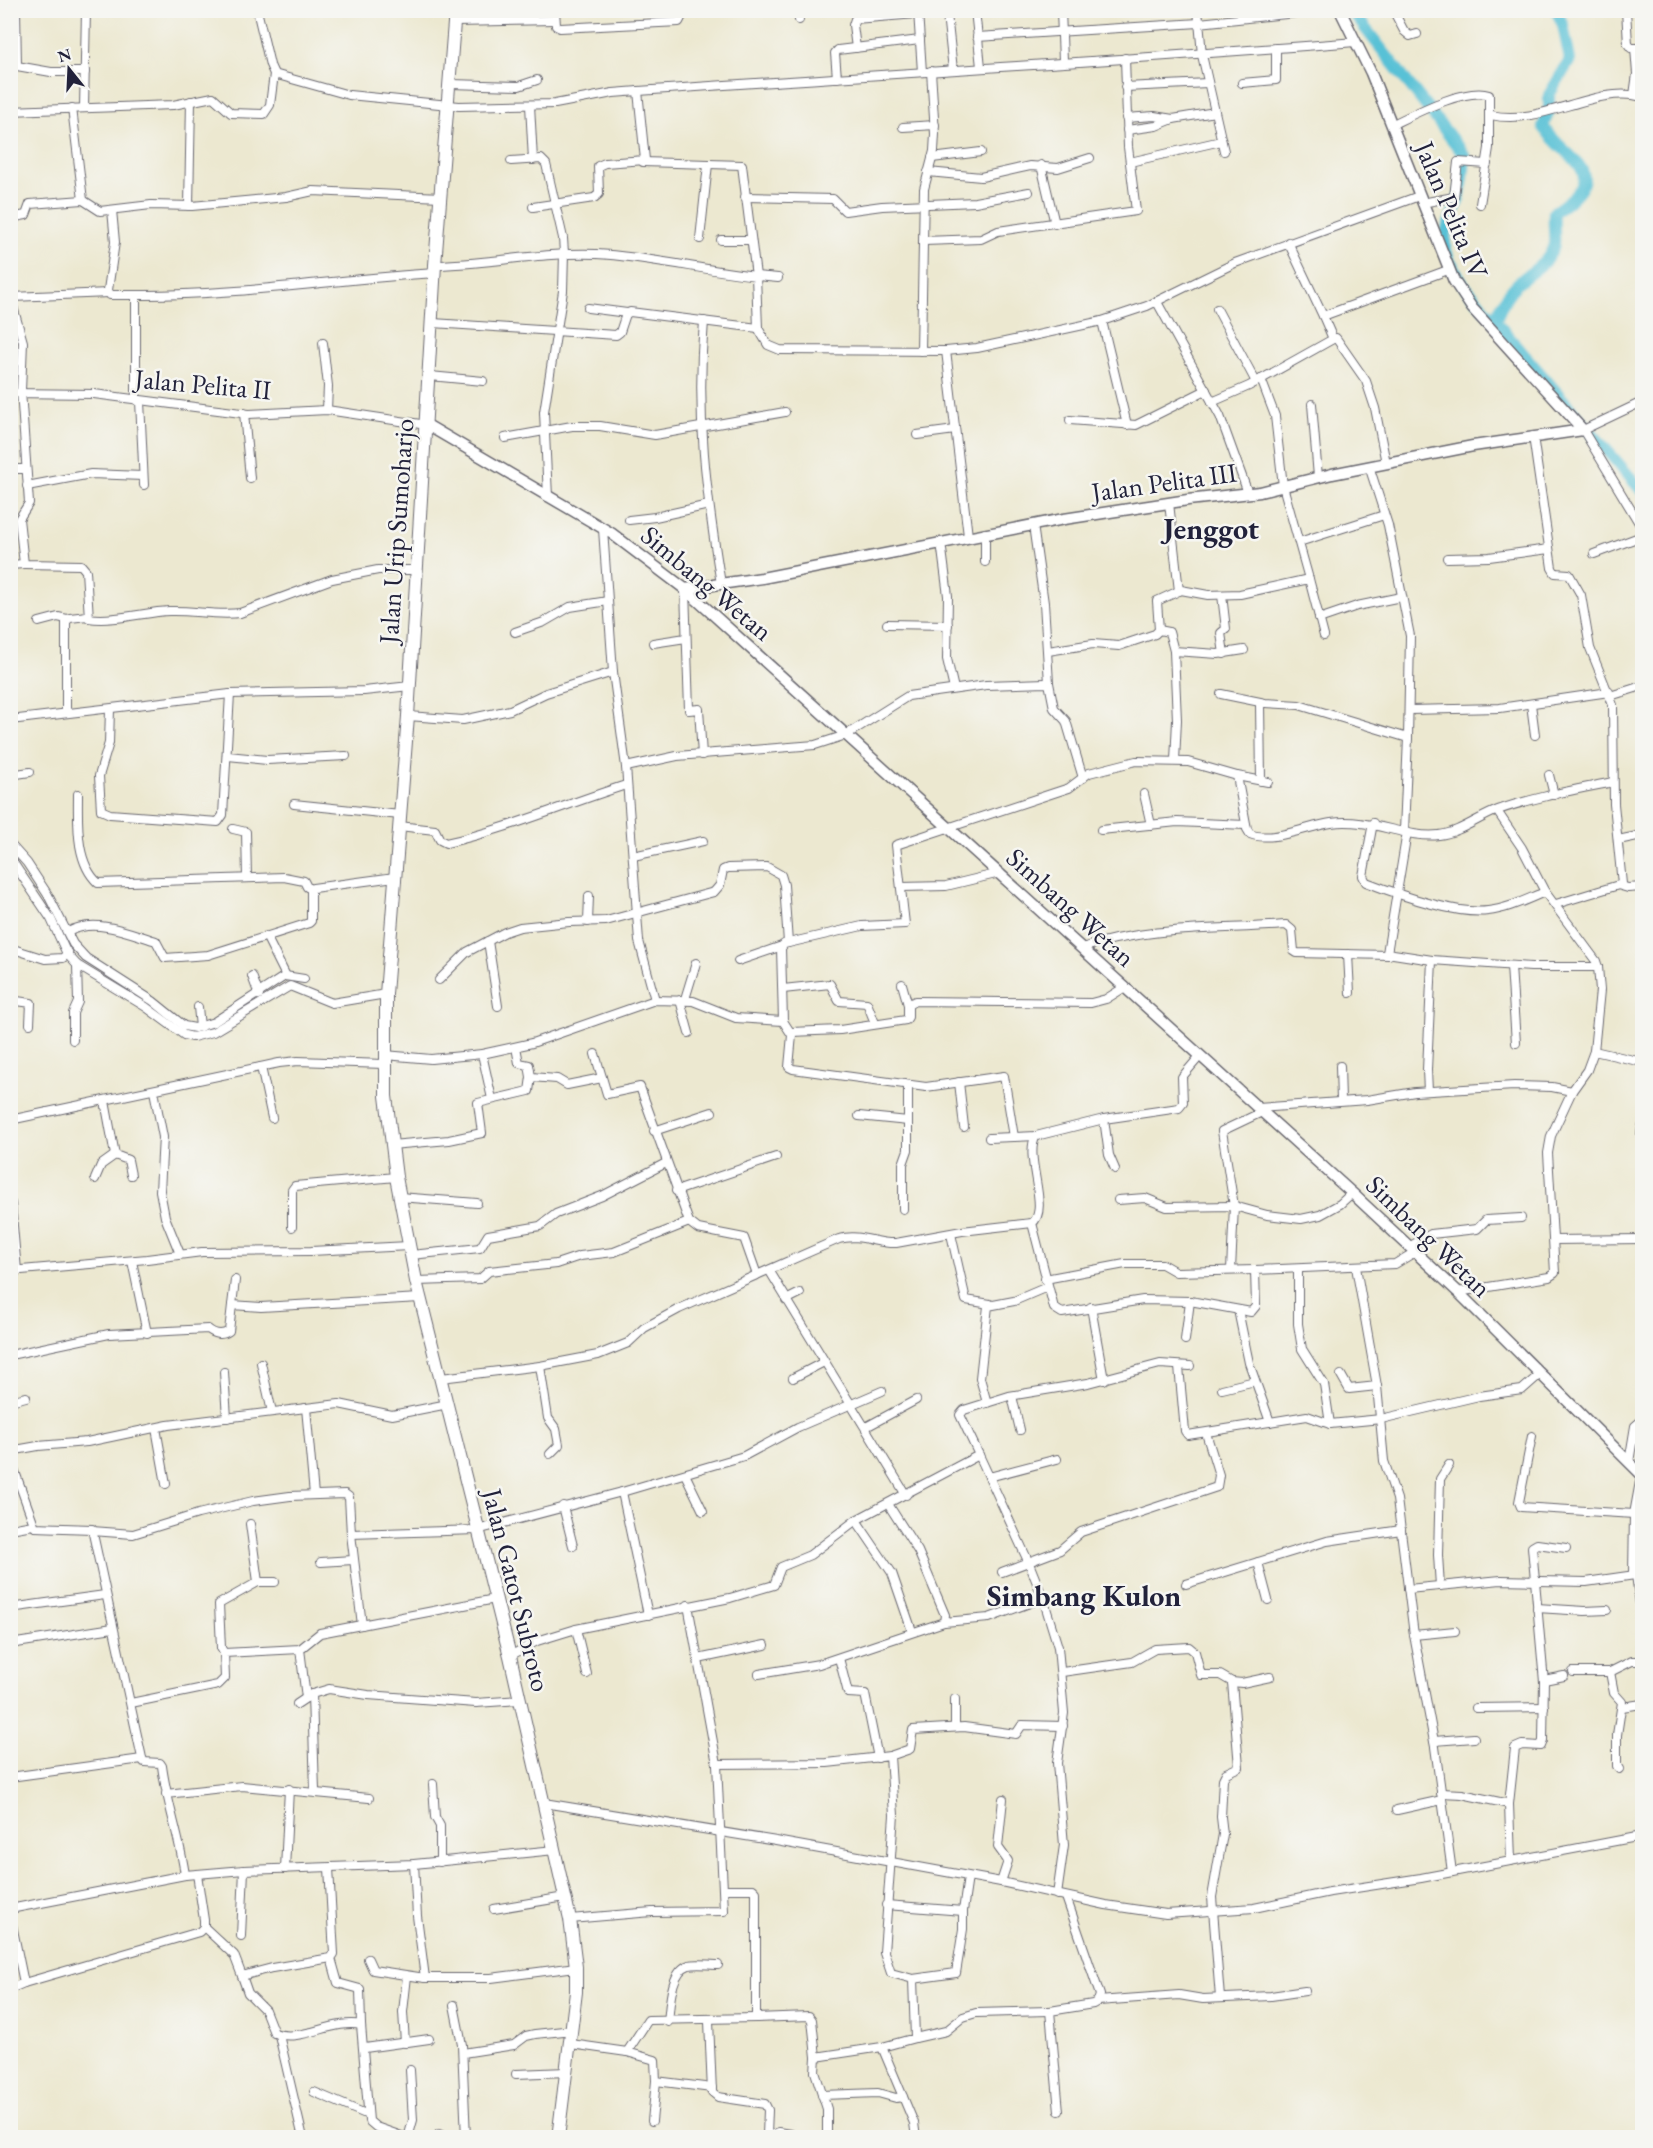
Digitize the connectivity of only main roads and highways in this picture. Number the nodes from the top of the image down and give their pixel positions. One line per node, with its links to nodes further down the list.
1 (455, 16): 2 (main road, Jalan Urip Sumoharjo)
2 (384, 1059): 3 (main road, Jalan Gatot Subroto)
3 (558, 2138)

